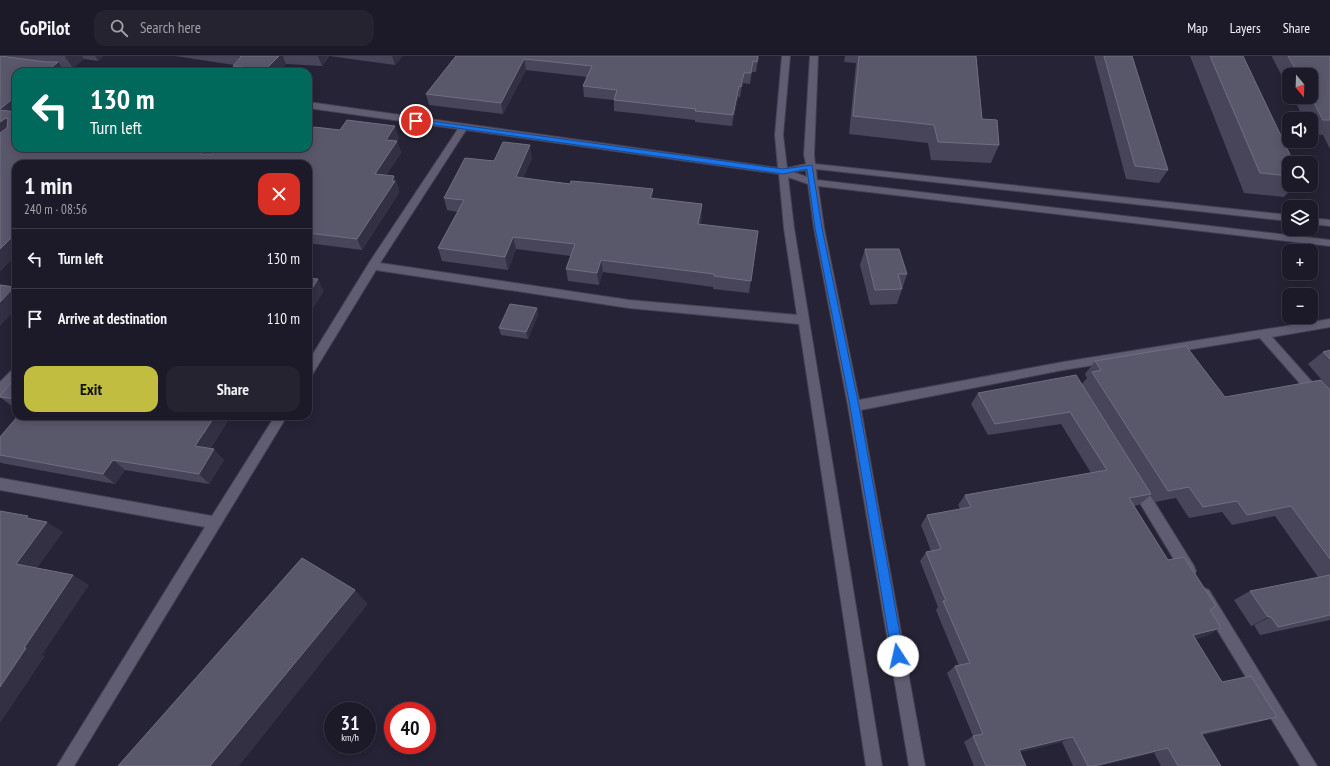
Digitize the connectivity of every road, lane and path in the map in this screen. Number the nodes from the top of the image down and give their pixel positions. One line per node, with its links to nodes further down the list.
1 (786, 56): 6 (street)
2 (814, 56): 5 (street)
3 (312, 106): 4 (street)
4 (463, 128): 6 (street); 12 (street)
5 (810, 166): 6 (street); 7 (street); 8 (street)
6 (783, 172): 7 (street); 13 (street)
7 (812, 182): 11 (street); 21 (street)
8 (1282, 217)
9 (1318, 222): 10 (street)
10 (1330, 223)
11 (1330, 242)
12 (373, 266): 13 (street); 16 (street)
13 (804, 320): 28 (street)
14 (1330, 323): 15 (street)
15 (1263, 334): 17 (street); 22 (street)
16 (312, 365)
17 (1063, 366): 19 (street); 21 (street)
18 (12, 377): 20 (street)
19 (1072, 380)
20 (0, 390)
21 (854, 406): 29 (street)
22 (1330, 410)
23 (279, 420): 26 (street)
24 (1130, 475): 30 (street)
25 (0, 484): 26 (street)
26 (216, 523): 27 (street)
27 (65, 766)
28 (874, 766)
29 (917, 766)
30 (1309, 766)

